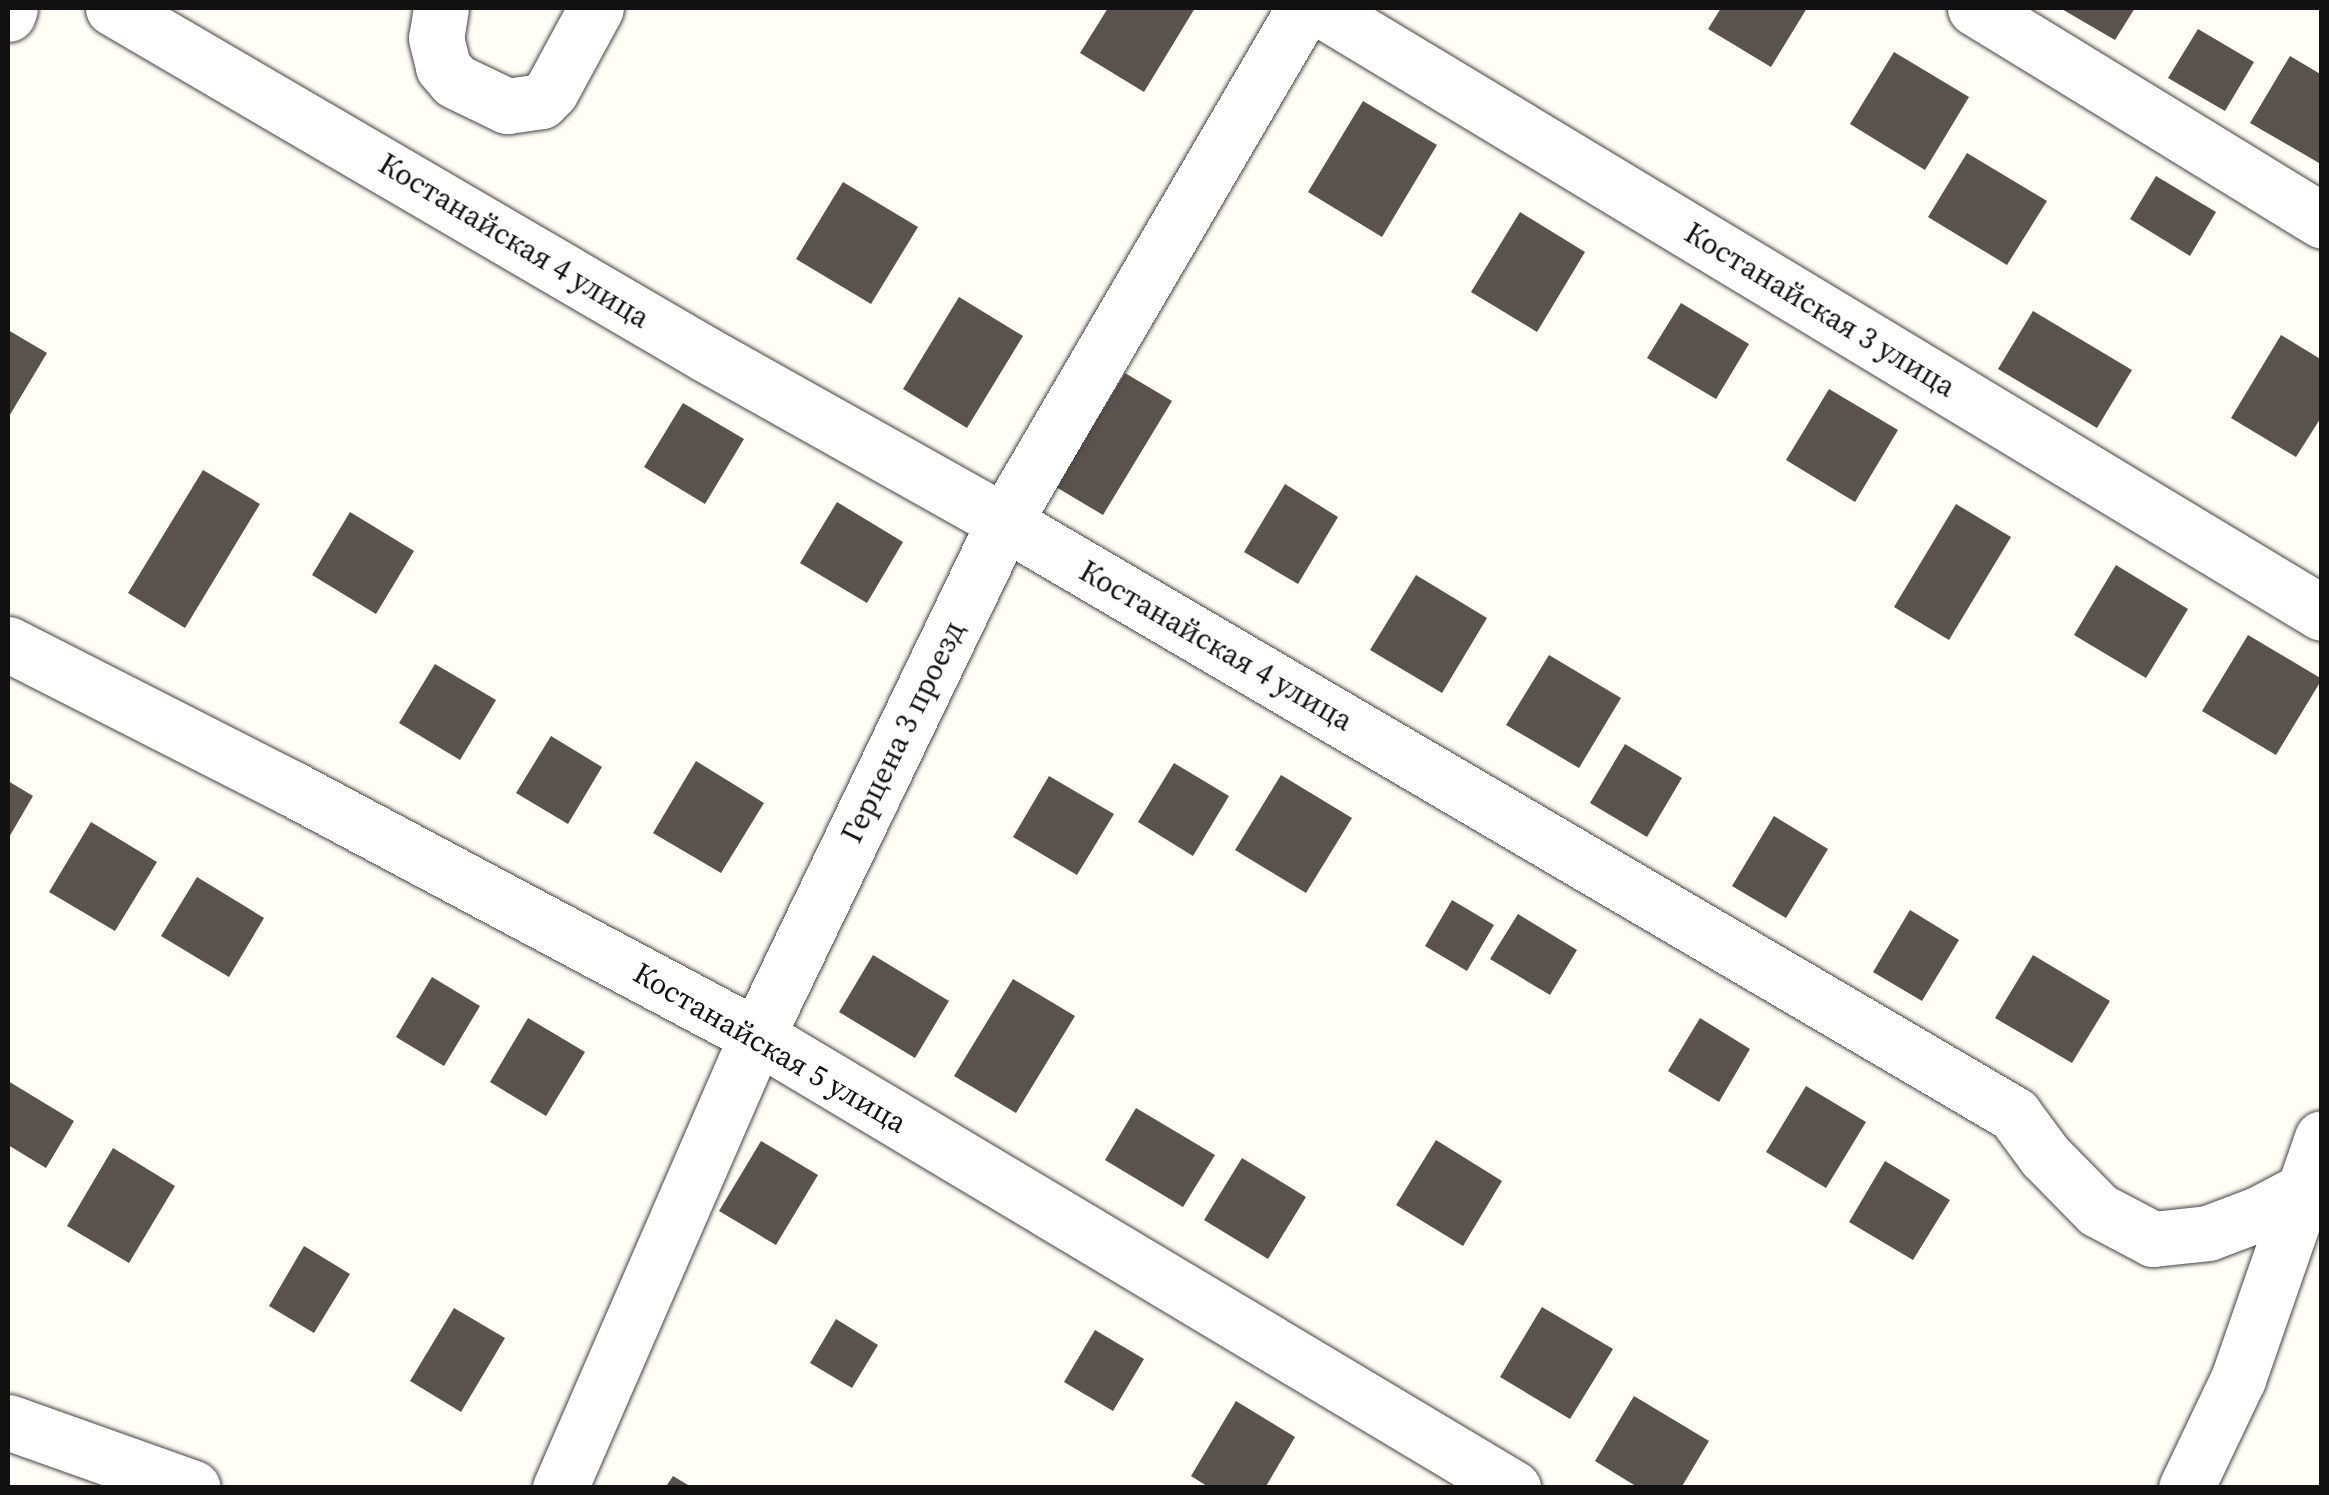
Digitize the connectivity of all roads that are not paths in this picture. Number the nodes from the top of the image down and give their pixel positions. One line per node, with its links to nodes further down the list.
1 (113, 8): 8 (street, Костанайская 4 улица)
2 (441, 8): 3 (street)
3 (596, 8)
4 (1304, 8): 8 (street, Герцена 3 проезд)
5 (1319, 8): 9 (street, Костанайская 3 улица)
6 (1975, 8): 7 (street)
7 (2322, 221)
8 (1004, 522): 11 (street, Герцена 3 проезд); 13 (street, Костанайская 4 улица)
9 (2322, 613)
10 (8, 644): 11 (street, Костанайская 5 улица)
11 (757, 1036): 16 (street, Герцена 3 проезд); 17 (street, Костанайская 5 улица)
12 (2322, 1138): 13 (street)
13 (2302, 1191): 18 (street)
14 (8, 1422): 15 (street)
15 (192, 1488)
16 (560, 1488)
17 (1513, 1488)
18 (2186, 1488)

